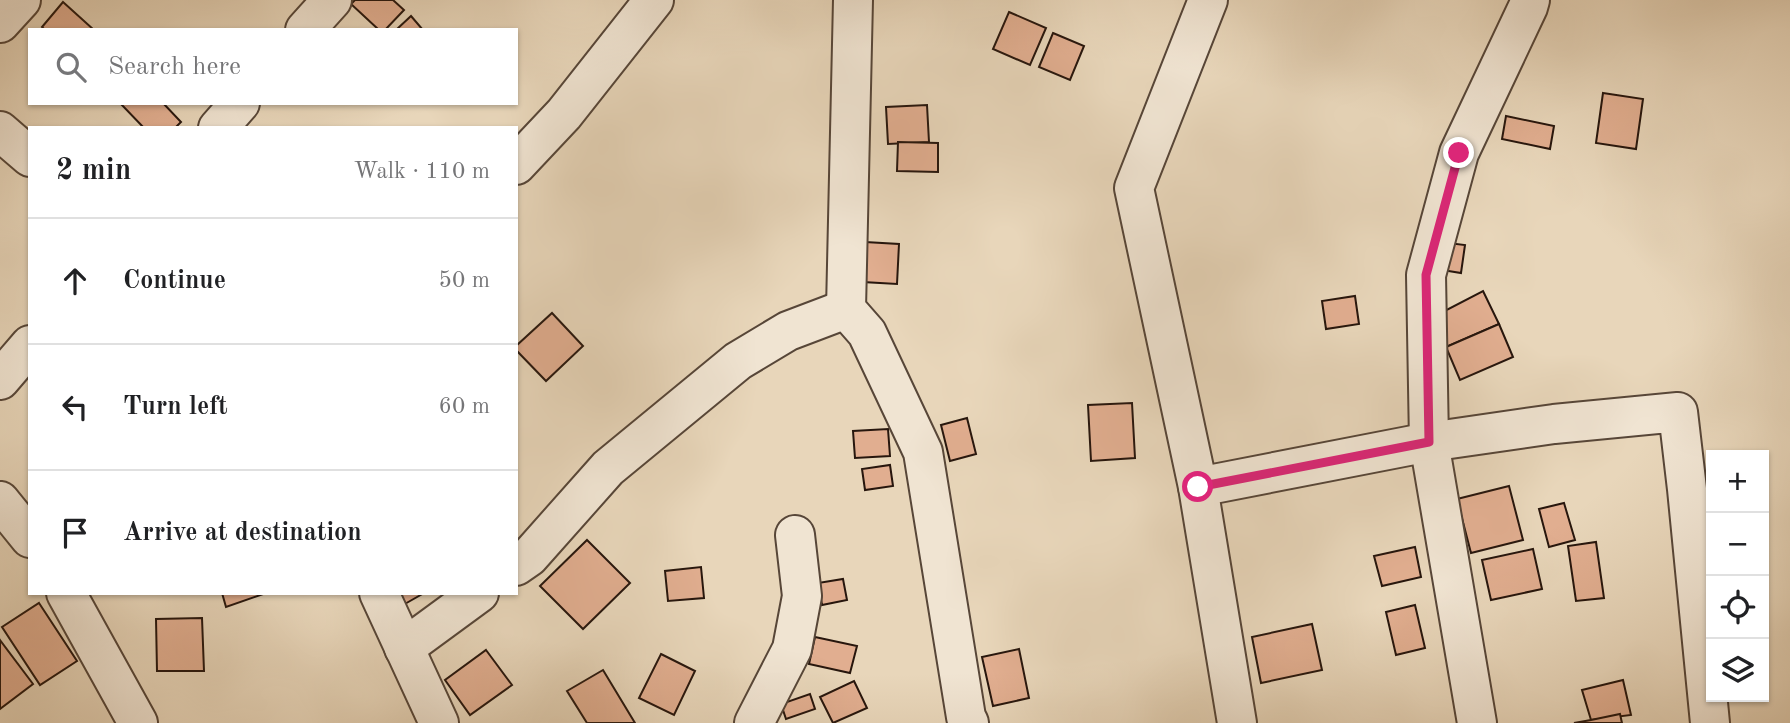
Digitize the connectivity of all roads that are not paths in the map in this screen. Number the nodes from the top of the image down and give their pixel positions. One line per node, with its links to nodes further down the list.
1 (21, 0): 7 (street)
2 (332, 0): 8 (street)
3 (654, 0): 13 (street)
4 (852, 0): 14 (street)
5 (1208, 0): 18 (street)
6 (1530, 0): 17 (street)
7 (0, 23)
8 (307, 28)
9 (238, 105): 10 (street)
10 (220, 126)
11 (0, 131): 12 (street)
12 (28, 154)
13 (518, 163)
14 (846, 309): 22 (street); 30 (street)
15 (28, 347): 16 (street)
16 (0, 380)
17 (1429, 442): 18 (street); 32 (street); 33 (street)
18 (1198, 487): 31 (street)
19 (0, 501): 21 (street)
20 (795, 535): 29 (street)
21 (28, 536)
22 (518, 565)
23 (67, 595): 27 (street)
24 (380, 595): 26 (street)
25 (476, 595): 26 (street)
26 (404, 648): 28 (street)
27 (138, 723)
28 (439, 723)
29 (754, 723)
30 (969, 723)
31 (1237, 723)
32 (1478, 723)
33 (1710, 723)

